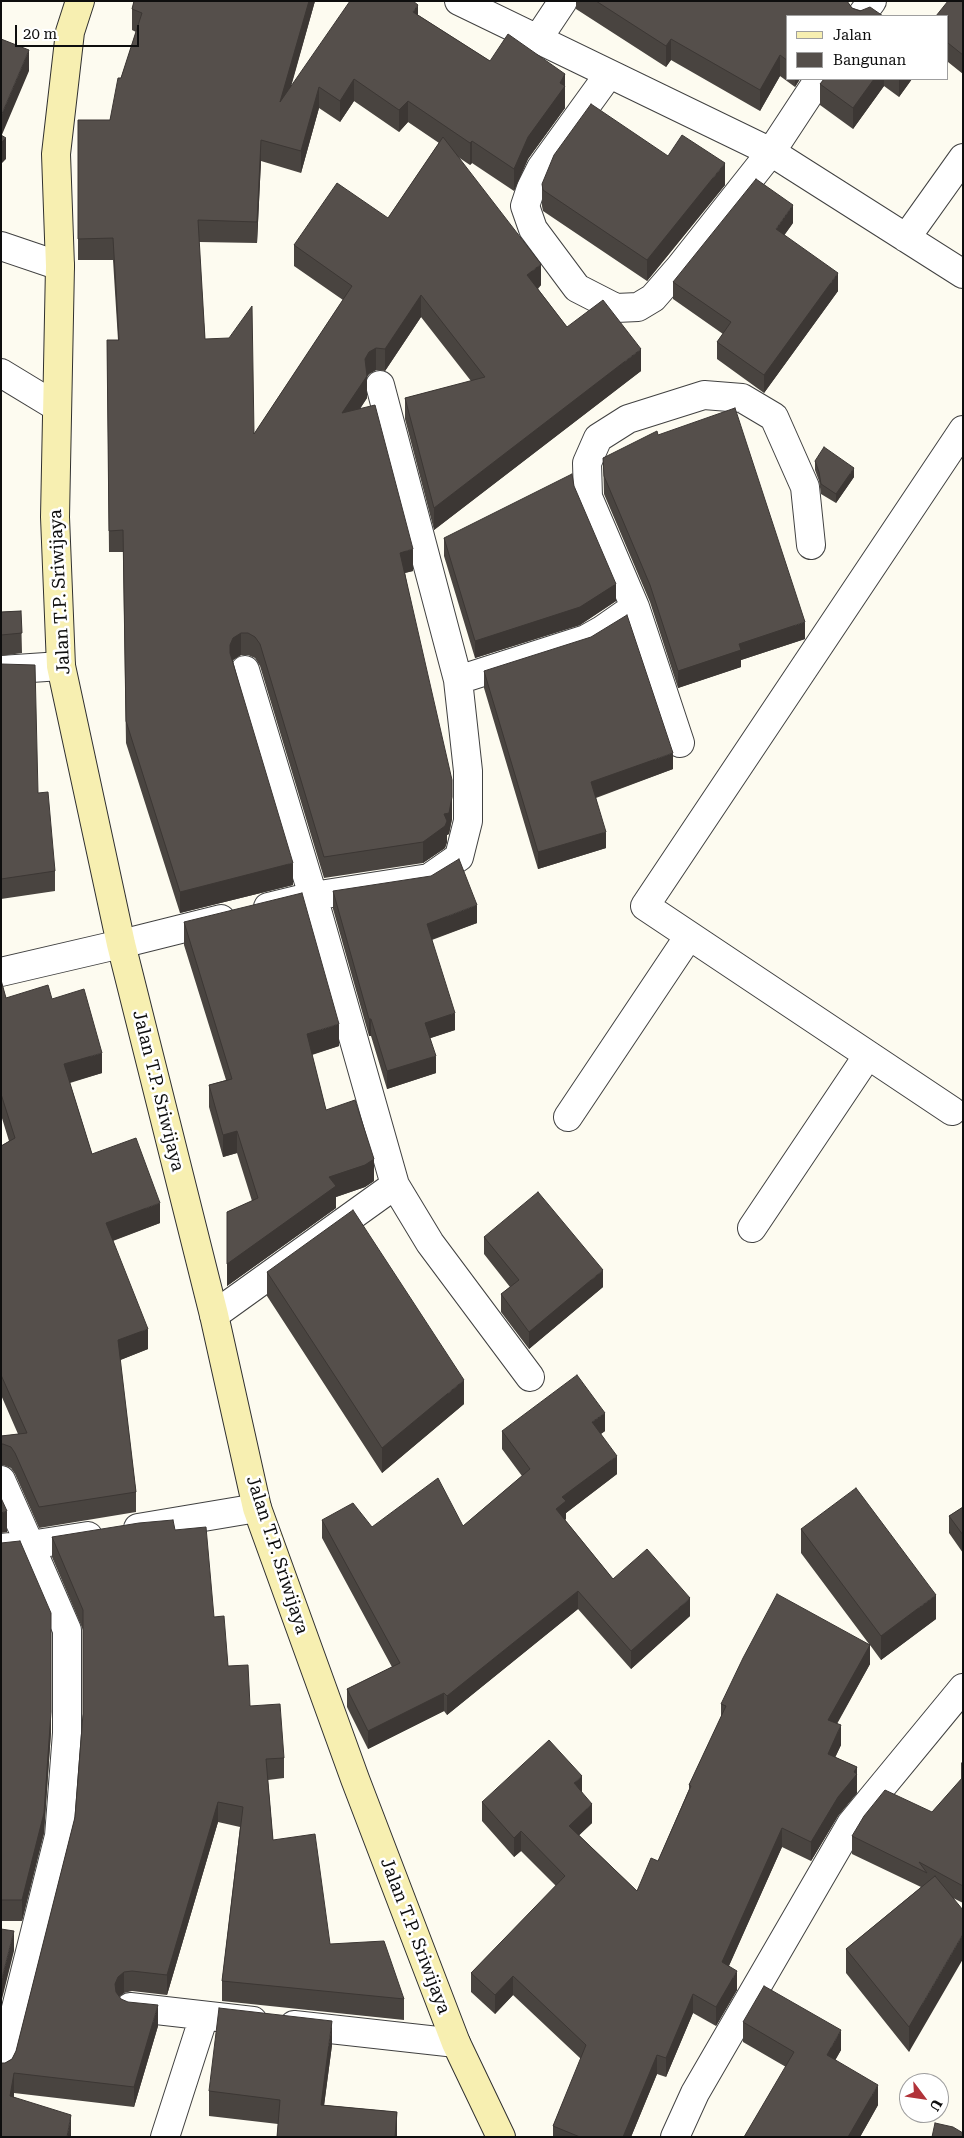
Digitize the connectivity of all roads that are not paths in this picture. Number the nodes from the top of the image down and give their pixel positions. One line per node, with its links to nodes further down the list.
1 (80, 1): 13 (main road, Jalan T.P. Sriwijaya)
2 (459, 1): 6 (street)
3 (563, 1): 6 (street)
4 (872, 1): 5 (street)
5 (862, 15)
6 (536, 40): 7 (street)
7 (609, 74): 9 (street); 9 (street)
8 (818, 80): 9 (street)
9 (771, 152): 11 (street)
10 (963, 158): 11 (street)
11 (906, 238): 14 (street)
12 (1, 246): 13 (street)
13 (60, 266): 17 (main road, Jalan T.P. Sriwijaya)
14 (963, 274)
15 (1, 373): 17 (street)
16 (380, 385): 24 (street)
17 (57, 408): 21 (main road, Jalan T.P. Sriwijaya)
18 (963, 430): 27 (street)
19 (811, 545): 20 (street)
20 (634, 607): 24 (street); 25 (street)
21 (61, 666): 22 (street); 28 (main road, Jalan T.P. Sriwijaya)
22 (1, 670)
23 (246, 670): 26 (street)
24 (458, 680): 26 (street)
25 (680, 743)
26 (313, 896): 28 (street); 33 (street)
27 (689, 936): 30 (street); 32 (street)
28 (121, 944): 29 (street); 35 (main road, Jalan T.P. Sriwijaya)
29 (1, 972)
30 (868, 1055): 31 (street); 34 (street)
31 (952, 1111)
32 (568, 1117)
33 (395, 1185): 35 (street); 36 (street)
34 (752, 1228)
35 (214, 1315): 38 (main road, Jalan T.P. Sriwijaya)
36 (530, 1377)
37 (1, 1480): 39 (street)
38 (257, 1508): 39 (street); 44 (main road, Jalan T.P. Sriwijaya)
39 (30, 1545): 40 (street); 45 (street)
40 (1, 1548)
41 (963, 1688): 48 (street)
42 (130, 2007): 43 (street)
43 (204, 2016): 44 (street); 46 (street)
44 (456, 2043): 47 (main road, Jalan T.P. Sriwijaya)
45 (1, 2068)
46 (165, 2137)
47 (501, 2137)
48 (675, 2137)

